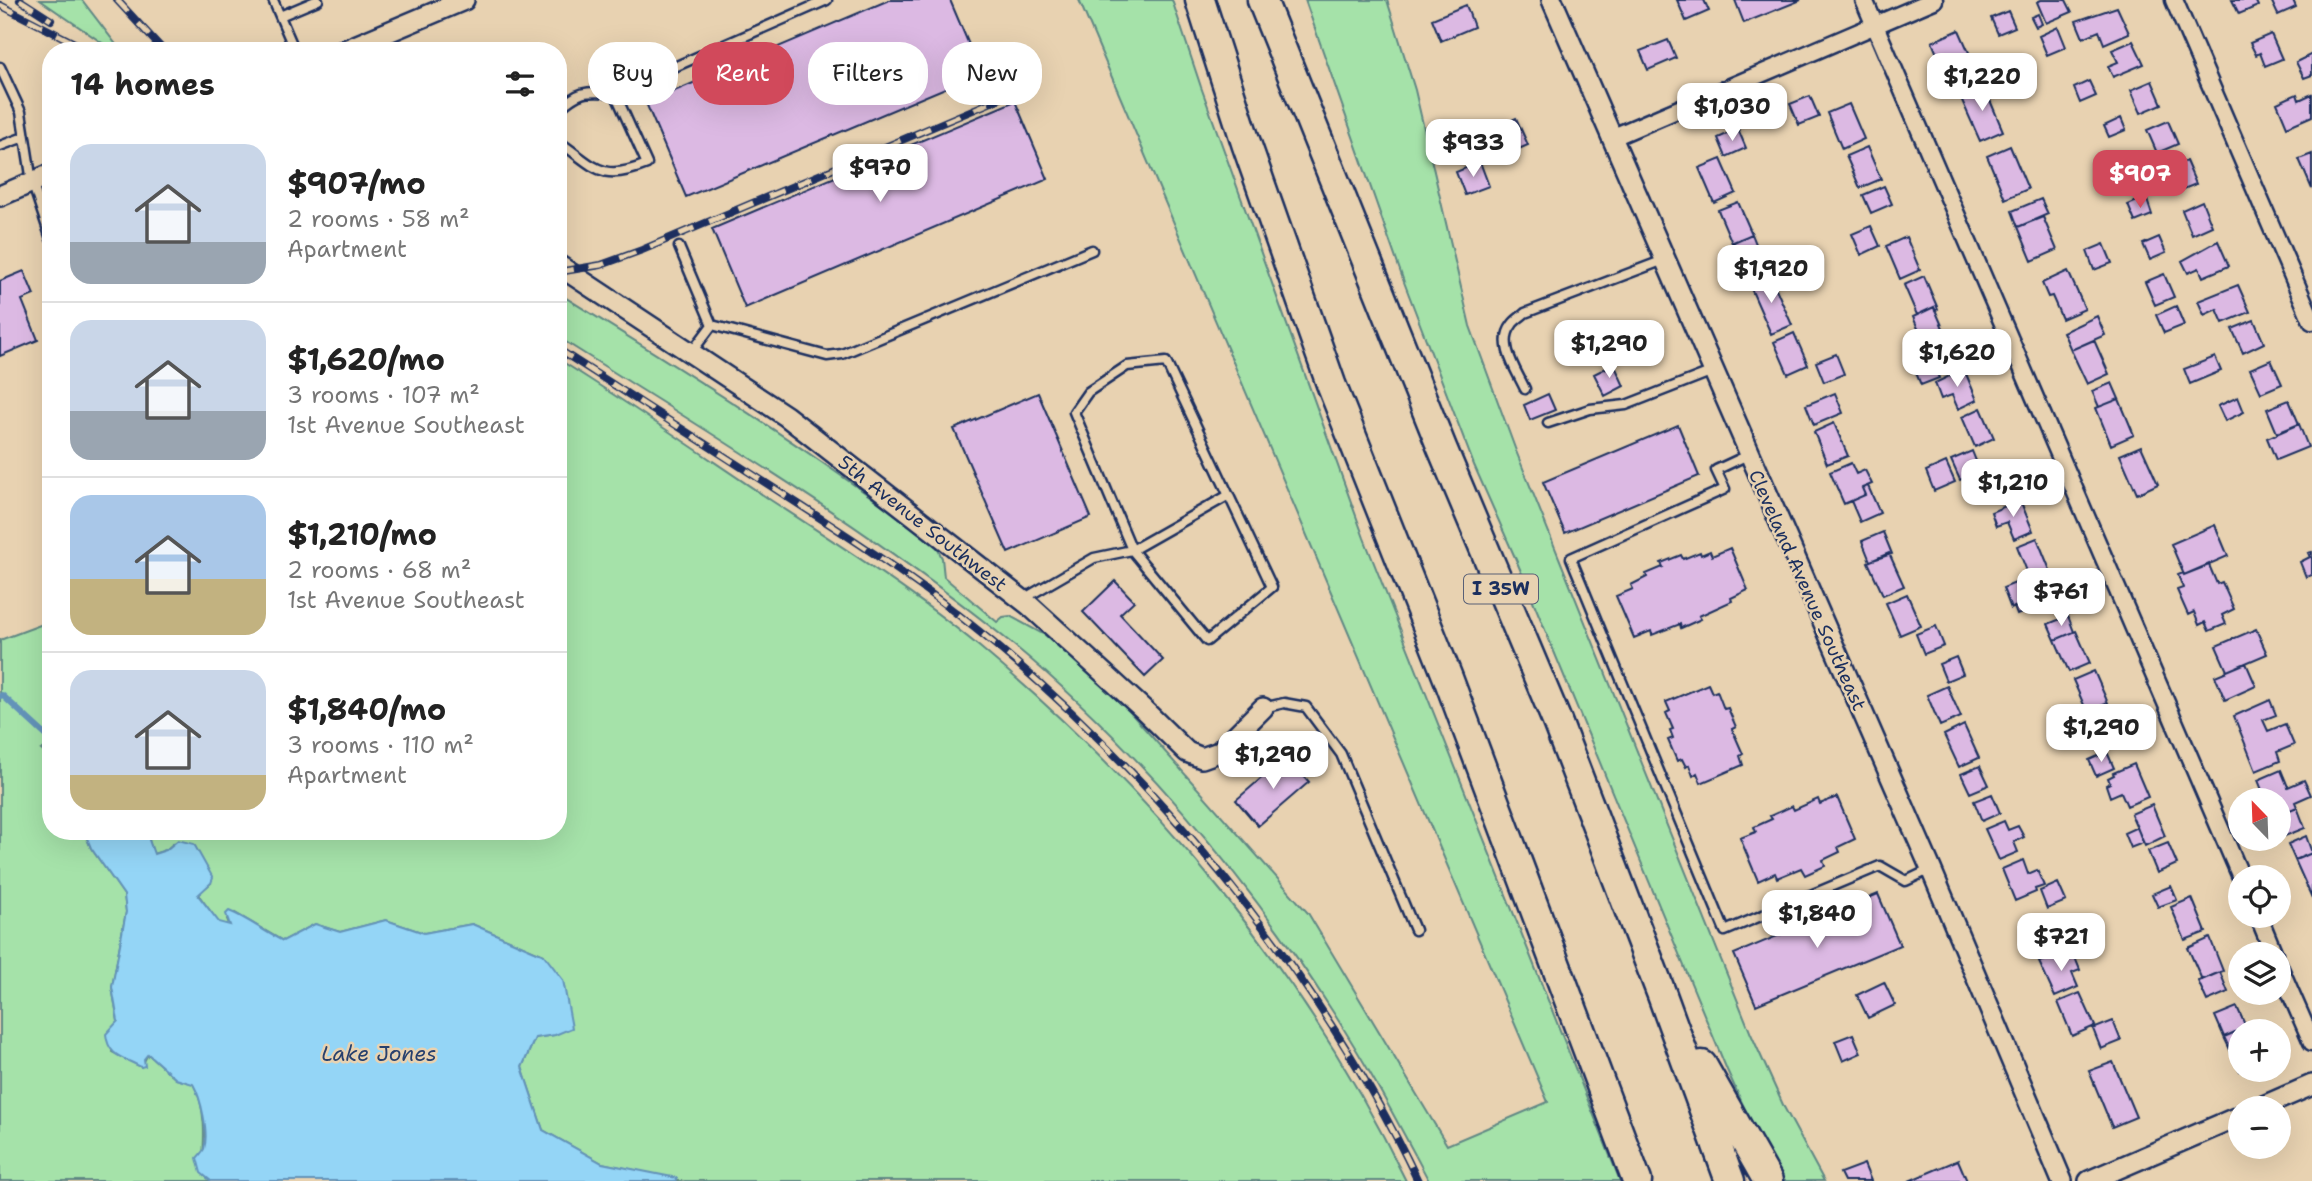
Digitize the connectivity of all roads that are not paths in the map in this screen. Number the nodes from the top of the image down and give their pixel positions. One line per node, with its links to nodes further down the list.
1 (273, 0): 11 (lane)
2 (318, 0): 11 (lane)
3 (464, 0): 14 (street)
4 (827, 0): 15 (lane)
5 (1200, 0): 52 (highway)
6 (1262, 0): 47 (highway, I 35W)
7 (1552, 0): 21 (street, Cleveland Avenue Southeast)
8 (1864, 0): 12 (street)
9 (1934, 0): 12 (street)
10 (2174, 0): 32 (street)
11 (280, 16): 13 (lane)
12 (1875, 25): 21 (street); 43 (street)
13 (291, 42)
14 (364, 42)
15 (678, 65)
16 (0, 67): 20 (lane)
17 (588, 93): 18 (lane)
18 (567, 102)
19 (620, 105): 23 (lane)
20 (24, 137): 22 (lane); 25 (lane)
21 (1611, 138): 30 (street, Cleveland Avenue Southeast)
22 (0, 146)
23 (567, 147)
24 (42, 178): 25 (street)
25 (32, 182): 26 (street); 27 (lane)
26 (0, 196)
27 (42, 212)
28 (678, 247): 33 (lane)
29 (1092, 250): 33 (lane)
30 (1664, 260): 35 (street, Cleveland Avenue Southeast); 36 (lane)
31 (567, 271): 34 (street, 5th Avenue Southwest)
32 (2312, 321)
33 (712, 325): 34 (lane)
34 (691, 353): 41 (street, 5th Avenue Southwest)
35 (1713, 372): 37 (lane); 38 (street, Cleveland Avenue Southeast)
36 (1525, 389)
37 (1548, 423)
38 (1748, 455): 44 (street, Cleveland Avenue Southeast); 44 (lane)
39 (1228, 495): 40 (lane); 40 (lane); 40 (lane)
40 (1132, 550): 41 (lane)
41 (1022, 600): 42 (street, 5th Avenue Southwest)
42 (1263, 708): 45 (lane)
43 (2236, 865)
44 (1931, 869): 55 (street, Cleveland Avenue Southeast)
45 (1415, 930)
46 (2291, 994): 48 (street)
47 (1662, 995): 53 (highway, I 35W); 54 (highway)
48 (2312, 1042)
49 (2312, 1085): 50 (street)
50 (2287, 1096)
51 (2228, 1121): 56 (street)
52 (1637, 1181)
53 (1730, 1181)
54 (1768, 1181)
55 (2062, 1181)
56 (2089, 1181)

